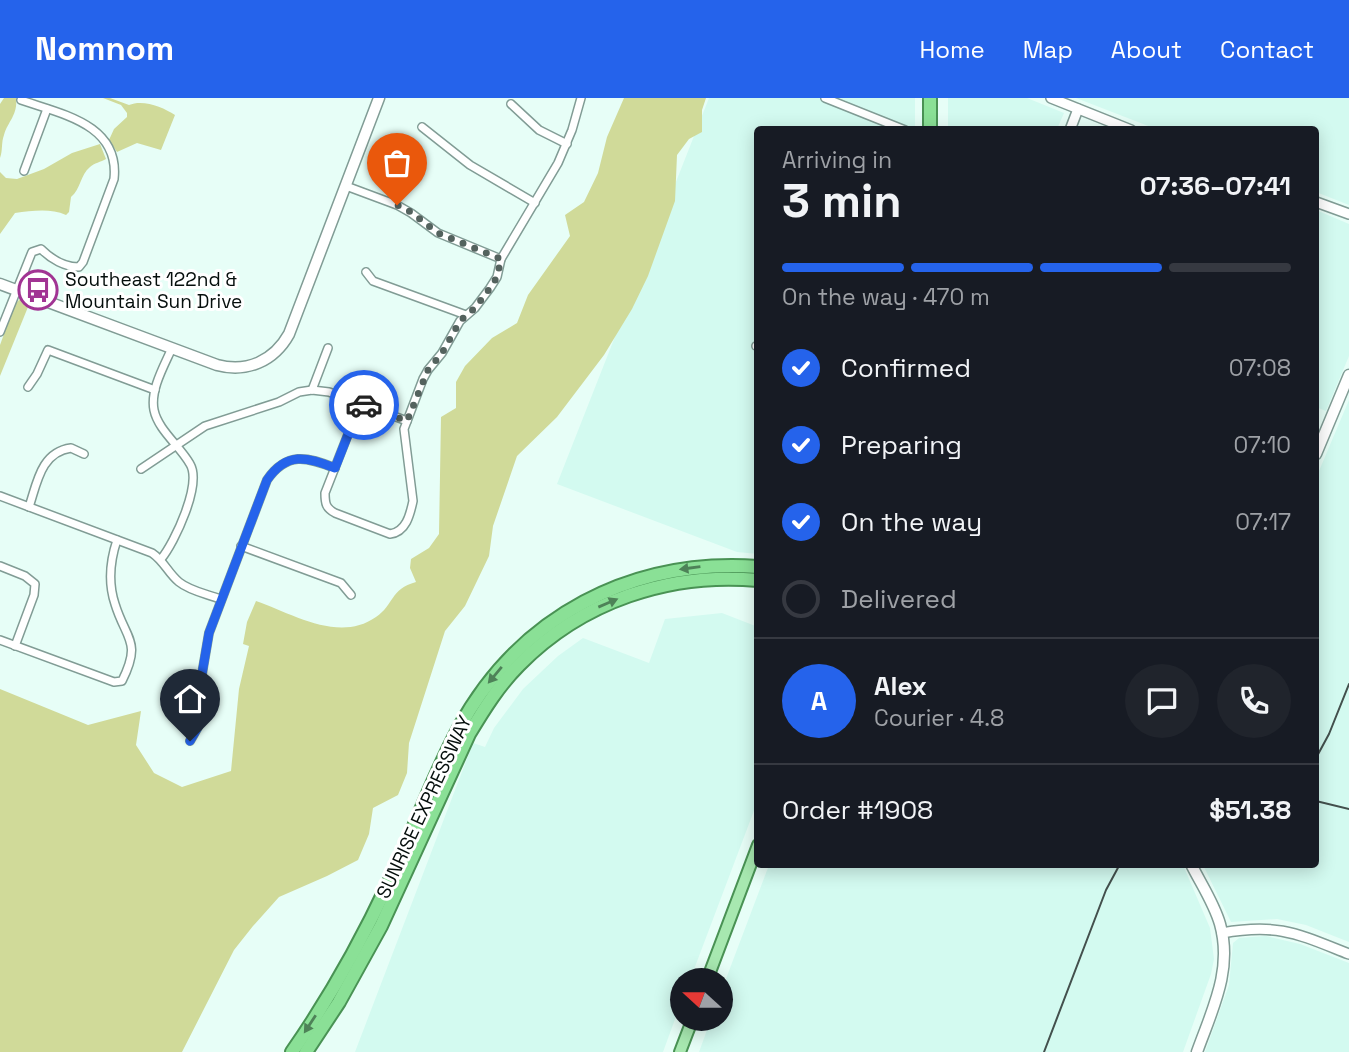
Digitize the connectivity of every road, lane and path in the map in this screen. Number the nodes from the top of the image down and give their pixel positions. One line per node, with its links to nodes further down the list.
1 (379, 98): 17 (main road)
2 (581, 98): 15 (street)
3 (825, 98): 10 (street)
4 (930, 98): 11 (highway)
5 (1051, 98): 9 (street)
6 (21, 100): 8 (street)
7 (511, 104): 15 (street)
8 (47, 109): 16 (street); 24 (street)
9 (1078, 109): 12 (street); 13 (street)
10 (895, 126)
11 (930, 126)
12 (1072, 126)
13 (1121, 126)
14 (422, 127): 18 (street)
15 (566, 144): 18 (street)
16 (24, 171)
17 (346, 186): 21 (street); 27 (main road)
18 (535, 203): 21 (street)
19 (1319, 203): 20 (street)
20 (1349, 214)
21 (501, 259): 25 (street)
22 (366, 272): 25 (street)
23 (0, 284): 24 (main road)
24 (16, 290): 26 (street); 27 (main road)
25 (466, 315): 34 (street)
26 (0, 332)
27 (172, 348): 31 (street)
28 (328, 348): 32 (street)
29 (1349, 376): 36 (main road)
30 (28, 387): 31 (street)
31 (155, 390): 35 (street)
32 (312, 390): 33 (street); 35 (street)
33 (360, 404): 34 (street); 38 (street)
34 (407, 421): 38 (street)
35 (176, 444): 39 (street); 44 (street)
36 (1319, 447)
37 (84, 454): 41 (street)
38 (335, 468): 43 (street)
39 (141, 469)
40 (0, 496): 41 (street)
41 (29, 507): 42 (street)
42 (117, 540): 44 (street); 51 (street)
43 (241, 546): 48 (street); 49 (street)
44 (161, 559): 49 (street)
45 (0, 566): 51 (street)
46 (754, 567): 59 (highway, SUNRISE EXPRESSWAY, one-way to 59)
47 (754, 580): 60 (highway, SUNRISE EXPRESSWAY, one-way to 47)
48 (351, 594)
49 (220, 599): 52 (street)
50 (0, 640): 51 (street)
51 (15, 646)
52 (190, 741)
53 (754, 856): 57 (main road)
54 (1193, 868): 55 (main road)
55 (1222, 933): 56 (street); 62 (main road)
56 (1349, 954)
57 (712, 968)
58 (688, 1031): 61 (main road)
59 (292, 1052)
60 (306, 1052)
61 (680, 1052)
62 (1197, 1052)

